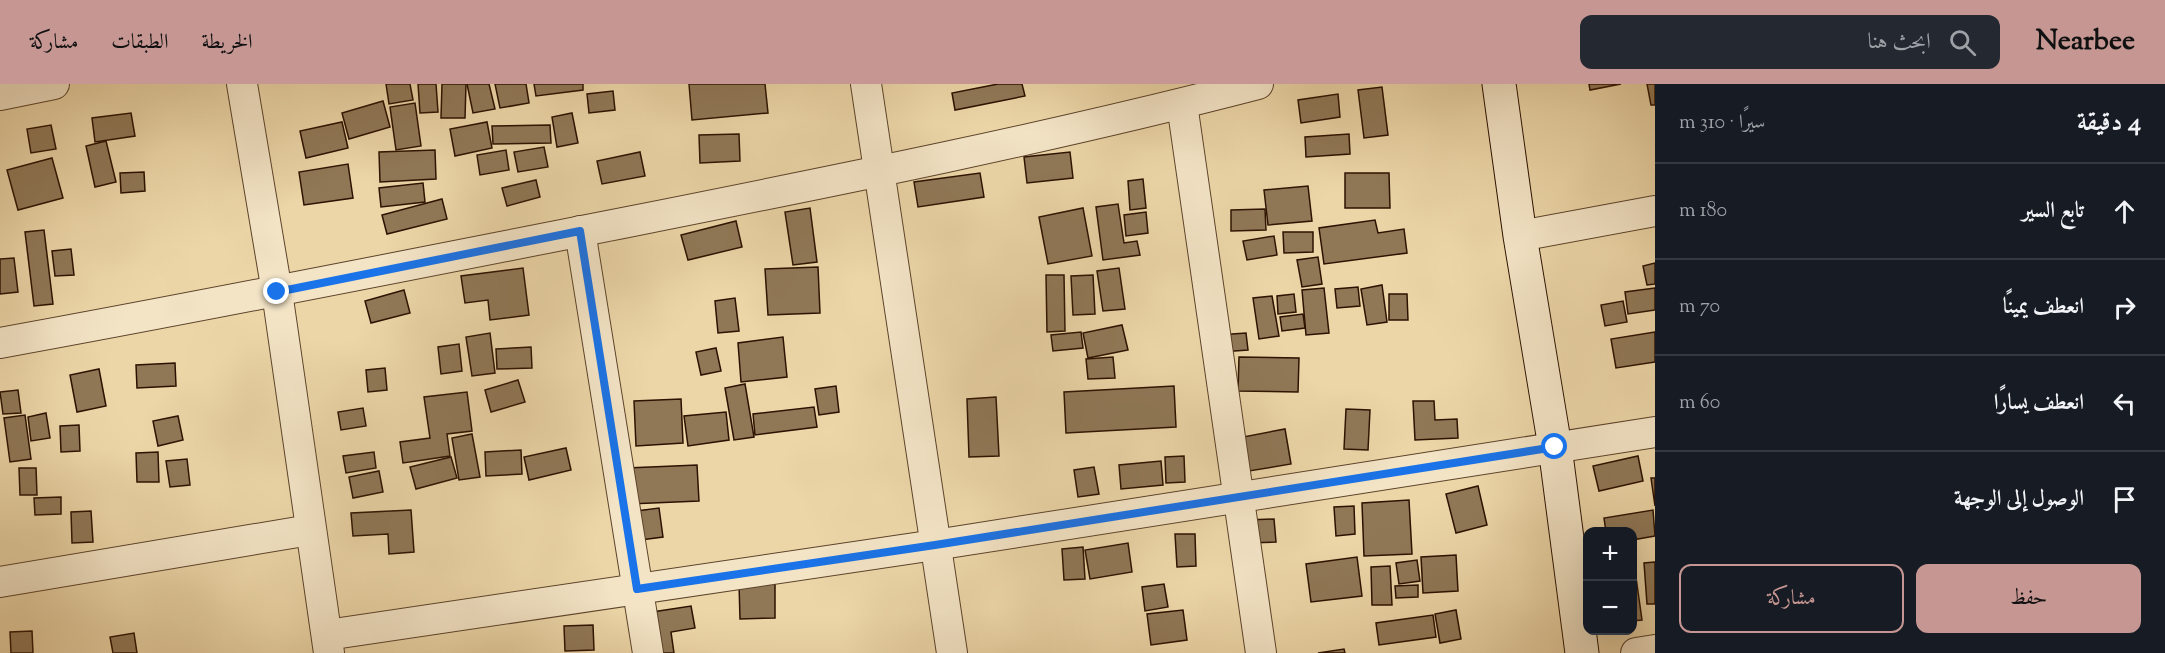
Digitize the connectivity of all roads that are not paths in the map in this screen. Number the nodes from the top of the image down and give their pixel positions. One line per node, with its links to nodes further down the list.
1 (54, 84): 6 (street)
2 (242, 84): 12 (street)
3 (866, 84): 8 (street)
4 (1258, 84): 7 (street)
5 (1498, 84): 11 (street)
6 (0, 95)
7 (1182, 104): 8 (street); 16 (street)
8 (879, 172): 10 (street); 18 (street)
9 (1655, 211): 11 (street)
10 (580, 231): 12 (street); 20 (street)
11 (1520, 236): 15 (street)
12 (277, 292): 13 (street); 17 (street)
13 (0, 343)
14 (1655, 432): 15 (street)
15 (1555, 447): 16 (street); 26 (street)
16 (1239, 497): 18 (street); 25 (street)
17 (310, 530): 19 (street); 21 (street)
18 (935, 545): 20 (street); 24 (street)
19 (0, 582)
20 (637, 589): 21 (street); 23 (street)
21 (328, 644)
22 (1655, 650): 27 (street)
23 (648, 653)
24 (952, 653)
25 (1261, 653)
26 (1582, 653)
27 (1636, 653)

